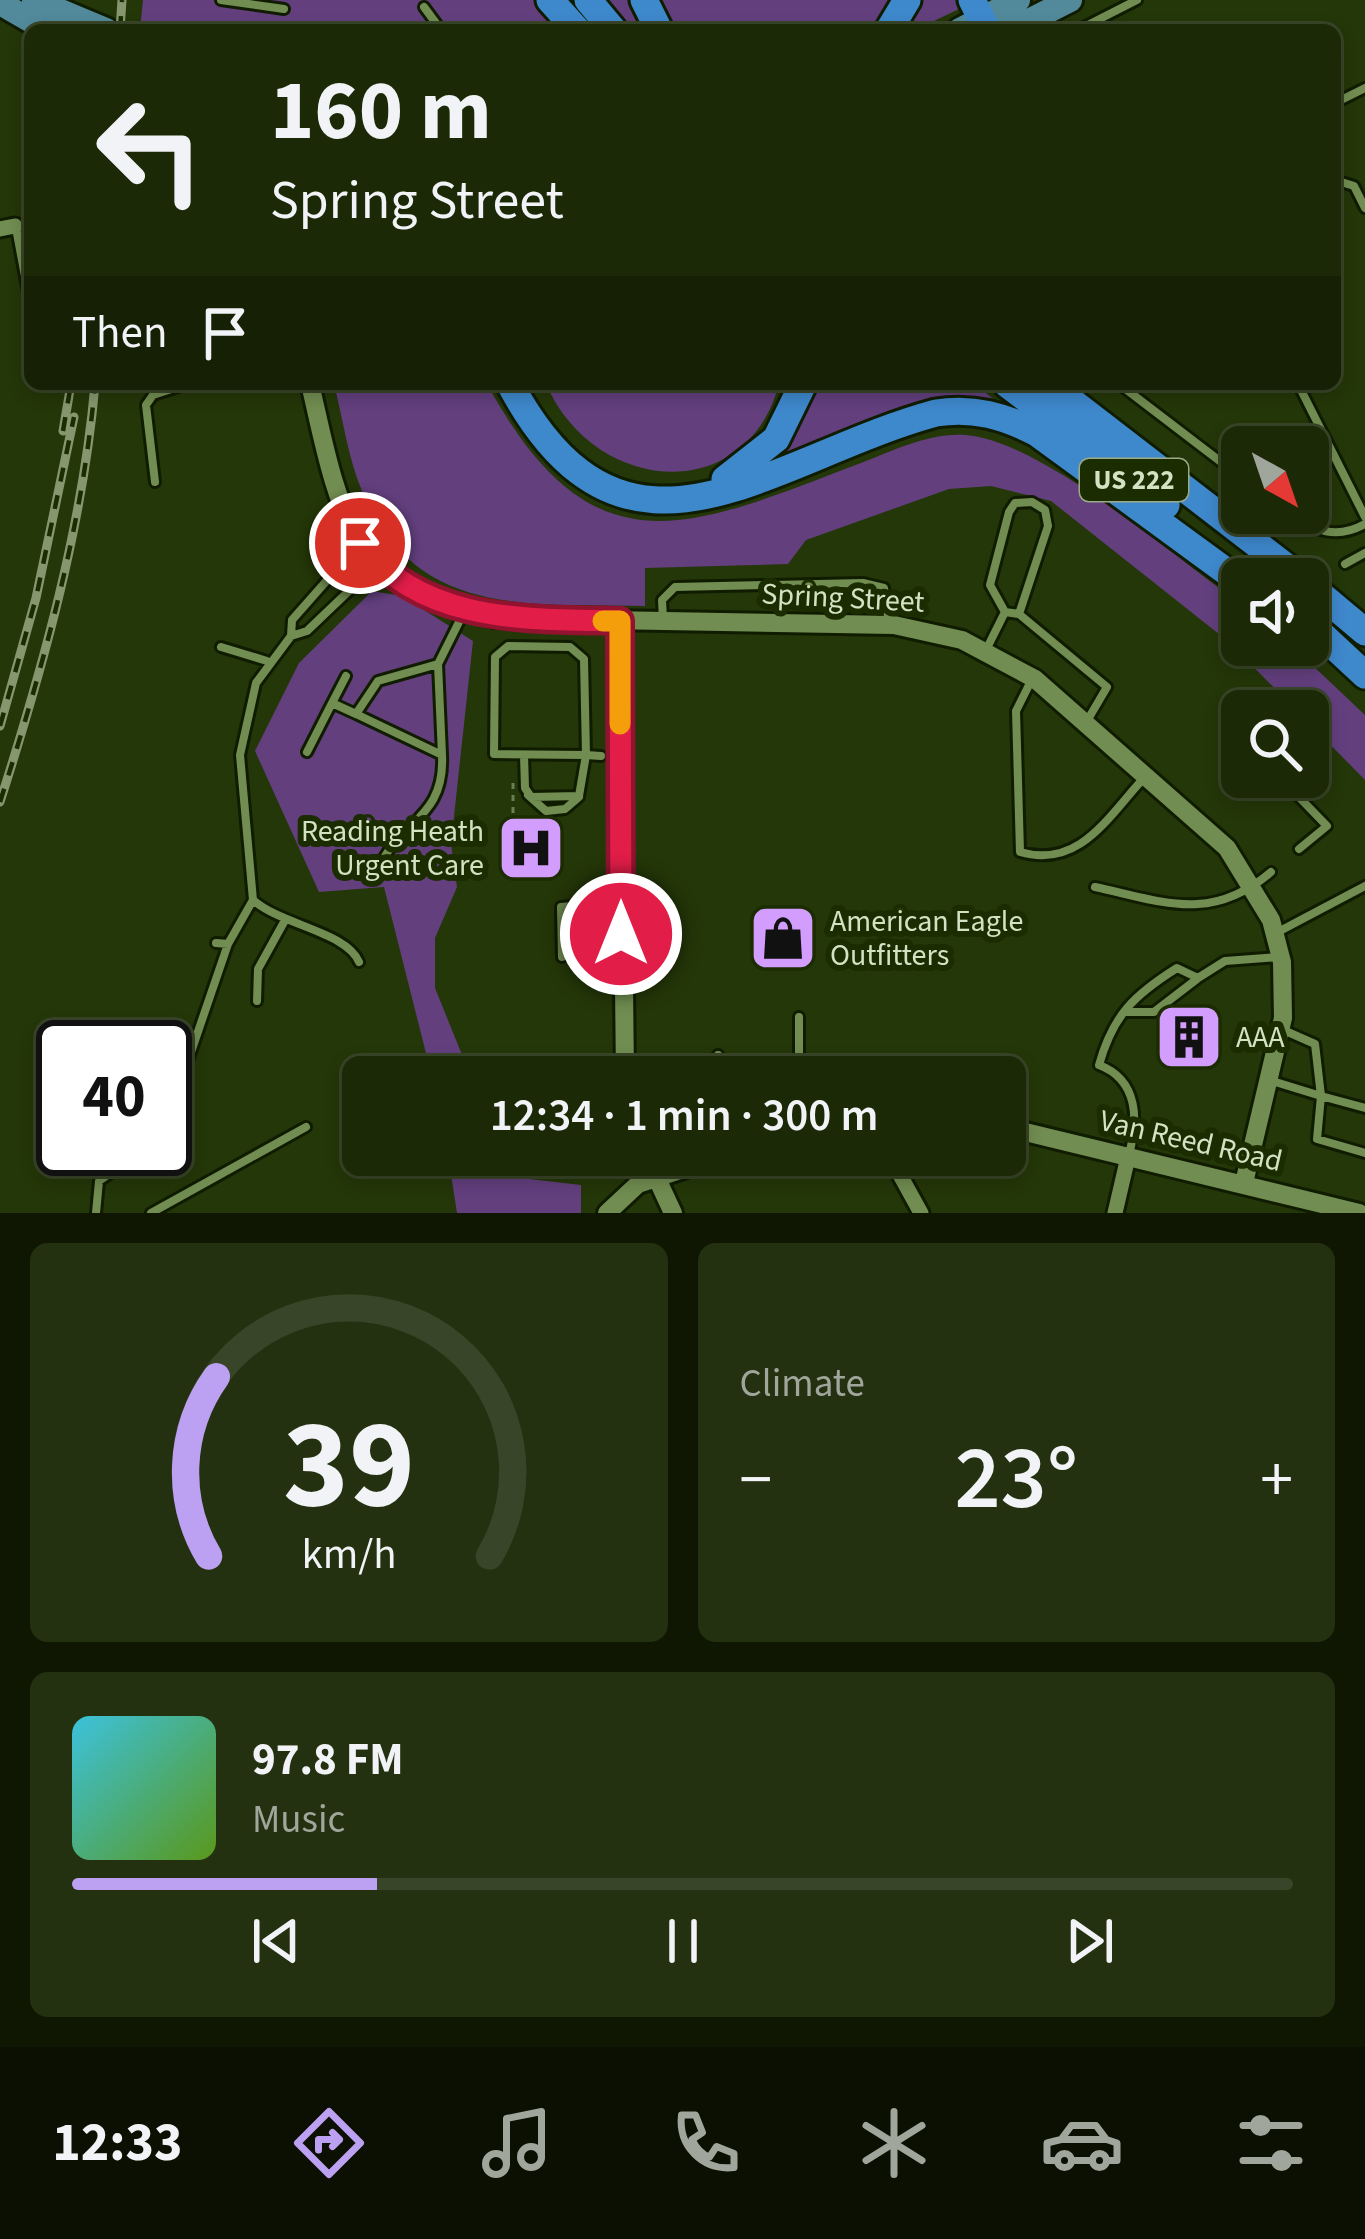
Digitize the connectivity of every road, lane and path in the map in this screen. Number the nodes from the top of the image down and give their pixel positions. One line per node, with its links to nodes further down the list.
1 (34, 0): 13 (main road)
2 (221, 0): 10 (lane)
3 (550, 0): 15 (highway)
4 (588, 0): 16 (highway)
5 (1018, 0): 11 (main road)
6 (1070, 0): 17 (main road)
7 (1137, 0): 18 (lane)
8 (0, 3): 12 (main road)
9 (424, 7): 14 (lane)
10 (284, 9)
11 (972, 19)
12 (36, 24)
13 (92, 24)
14 (437, 24)
15 (572, 24)
16 (608, 24)
17 (1023, 24)
18 (1090, 24)
19 (1341, 182): 20 (lane)
20 (1365, 208)
21 (8, 228): 22 (lane)
22 (24, 283)
23 (168, 390): 33 (lane)
24 (312, 390): 36 (street, Spring Street)
25 (519, 390): 42 (highway)
26 (521, 390): 27 (highway)
27 (800, 390)
28 (1015, 390): 38 (highway, US 222)
29 (1057, 390): 39 (highway, US 222)
30 (1127, 390): 32 (lane)
31 (1301, 390): 34 (lane)
32 (1221, 462)
33 (154, 482)
34 (1365, 520): 35 (lane)
35 (1329, 531)
36 (360, 543): 40 (street, Spring Street); 51 (lane)
37 (1365, 553): 41 (lane)
38 (1231, 558)
39 (1275, 558)
40 (379, 562): 44 (street, Spring Street); 51 (lane)
41 (1345, 564)
42 (1221, 568)
43 (1329, 601): 50 (highway, US 222)
44 (465, 610): 47 (street, Spring Street); 56 (lane)
45 (1004, 611): 46 (lane); 46 (lane); 54 (lane)
46 (1019, 614): 62 (lane)
47 (620, 621): 48 (street, Spring Street); 79 (street)
48 (663, 622): 49 (street, Spring Street); 49 (lane)
49 (889, 625): 54 (street, Spring Street)
50 (1365, 632)
51 (291, 636): 55 (lane)
52 (1329, 641): 57 (highway)
53 (221, 647): 55 (lane)
54 (986, 650): 59 (street, Spring Street)
55 (267, 661): 78 (lane)
56 (438, 664): 61 (lane); 64 (lane)
57 (1365, 675)
58 (346, 676): 60 (lane)
59 (1032, 677): 62 (street, Spring Street); 69 (lane)
60 (332, 703): 61 (lane); 63 (lane)
61 (356, 714): 64 (lane)
62 (1086, 723): 69 (street, Spring Street)
63 (307, 752)
64 (442, 755): 73 (lane)
65 (524, 755): 66 (lane); 66 (lane); 66 (lane)
66 (586, 755): 67 (lane)
67 (601, 756)
68 (514, 764): 71 (path)
69 (1146, 775): 75 (street, Spring Street)
70 (1300, 798): 72 (lane)
71 (513, 813)
72 (1299, 849)
73 (382, 861)
74 (1271, 872): 75 (lane)
75 (1255, 886): 77 (lane); 81 (street, Spring Street)
76 (1365, 886): 81 (lane)
77 (1095, 887)
78 (253, 900): 80 (lane); 83 (lane)
79 (621, 902): 84 (lane); 93 (street)
80 (284, 922): 86 (lane); 88 (lane)
81 (1275, 933): 85 (street, Spring Street)
82 (216, 943): 83 (lane)
83 (228, 944): 92 (lane)
84 (562, 957)
85 (1281, 957): 87 (lane); 91 (street, Spring Street)
86 (359, 962)
87 (1198, 978): 89 (lane); 89 (lane)
88 (257, 1001)
89 (1126, 1012): 101 (lane)
90 (799, 1017): 94 (lane)
91 (1281, 1029): 95 (street, Spring Street); 96 (lane)
92 (192, 1049)
93 (625, 1056)
94 (799, 1056)
95 (1269, 1080): 96 (lane); 106 (street, Spring Street)
96 (1321, 1096): 97 (lane); 100 (lane)
97 (1365, 1108)
98 (306, 1127): 110 (lane)
99 (1026, 1132): 101 (street, Van Reed Road)
100 (1365, 1154)
101 (1128, 1157): 106 (street, Van Reed Road); 113 (street)
102 (106, 1176): 109 (lane)
103 (661, 1176): 105 (street)
104 (899, 1176): 108 (street)
105 (655, 1178): 111 (street); 112 (street)
106 (1244, 1183): 107 (street, Van Reed Road)
107 (1361, 1211)
108 (915, 1212)
109 (96, 1213)
110 (151, 1213)
111 (607, 1213)
112 (673, 1213)
113 (1115, 1213)

